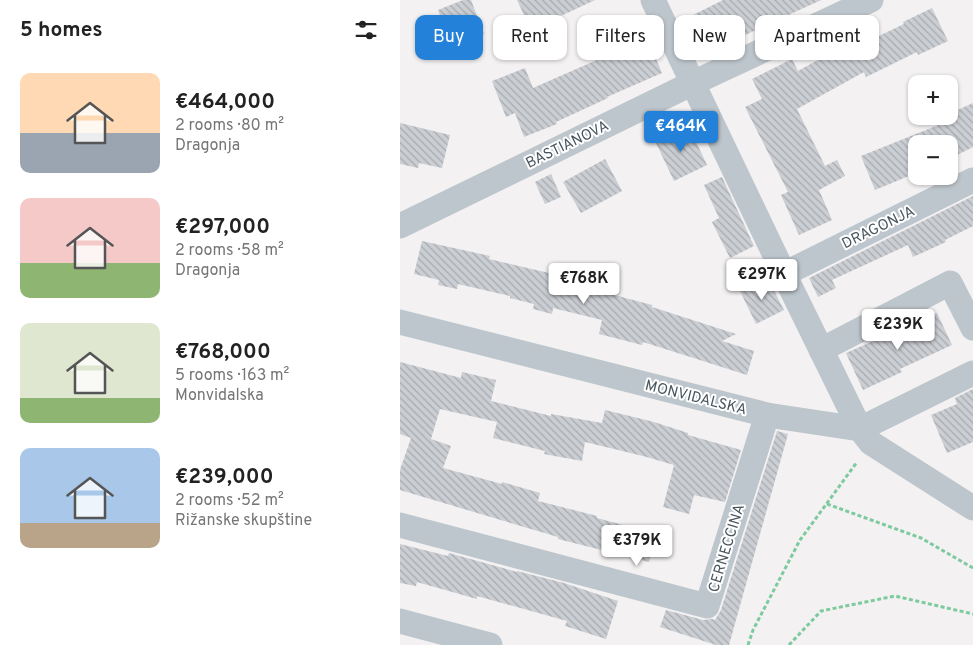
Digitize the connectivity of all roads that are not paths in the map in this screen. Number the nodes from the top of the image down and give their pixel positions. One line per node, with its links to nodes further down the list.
1 (653, 0): 3 (street)
2 (871, 0): 3 (street, BASTIANOVA)
3 (693, 83): 5 (street, BASTIANOVA); 6 (street)
4 (973, 180): 6 (street, DRAGONJA)
5 (400, 226)
6 (784, 274): 9 (street)
7 (400, 322): 11 (street, MONVIDALSKA)
8 (973, 328): 9 (street)
9 (821, 350): 12 (street)
10 (973, 373): 12 (street)
11 (767, 415): 12 (street, MONVIDALSKA); 14 (street, CERNECCINA)
12 (866, 436): 13 (street, MONVIDALSKA)
13 (973, 508)
14 (400, 525)
15 (400, 621): 16 (street)
16 (490, 645)

